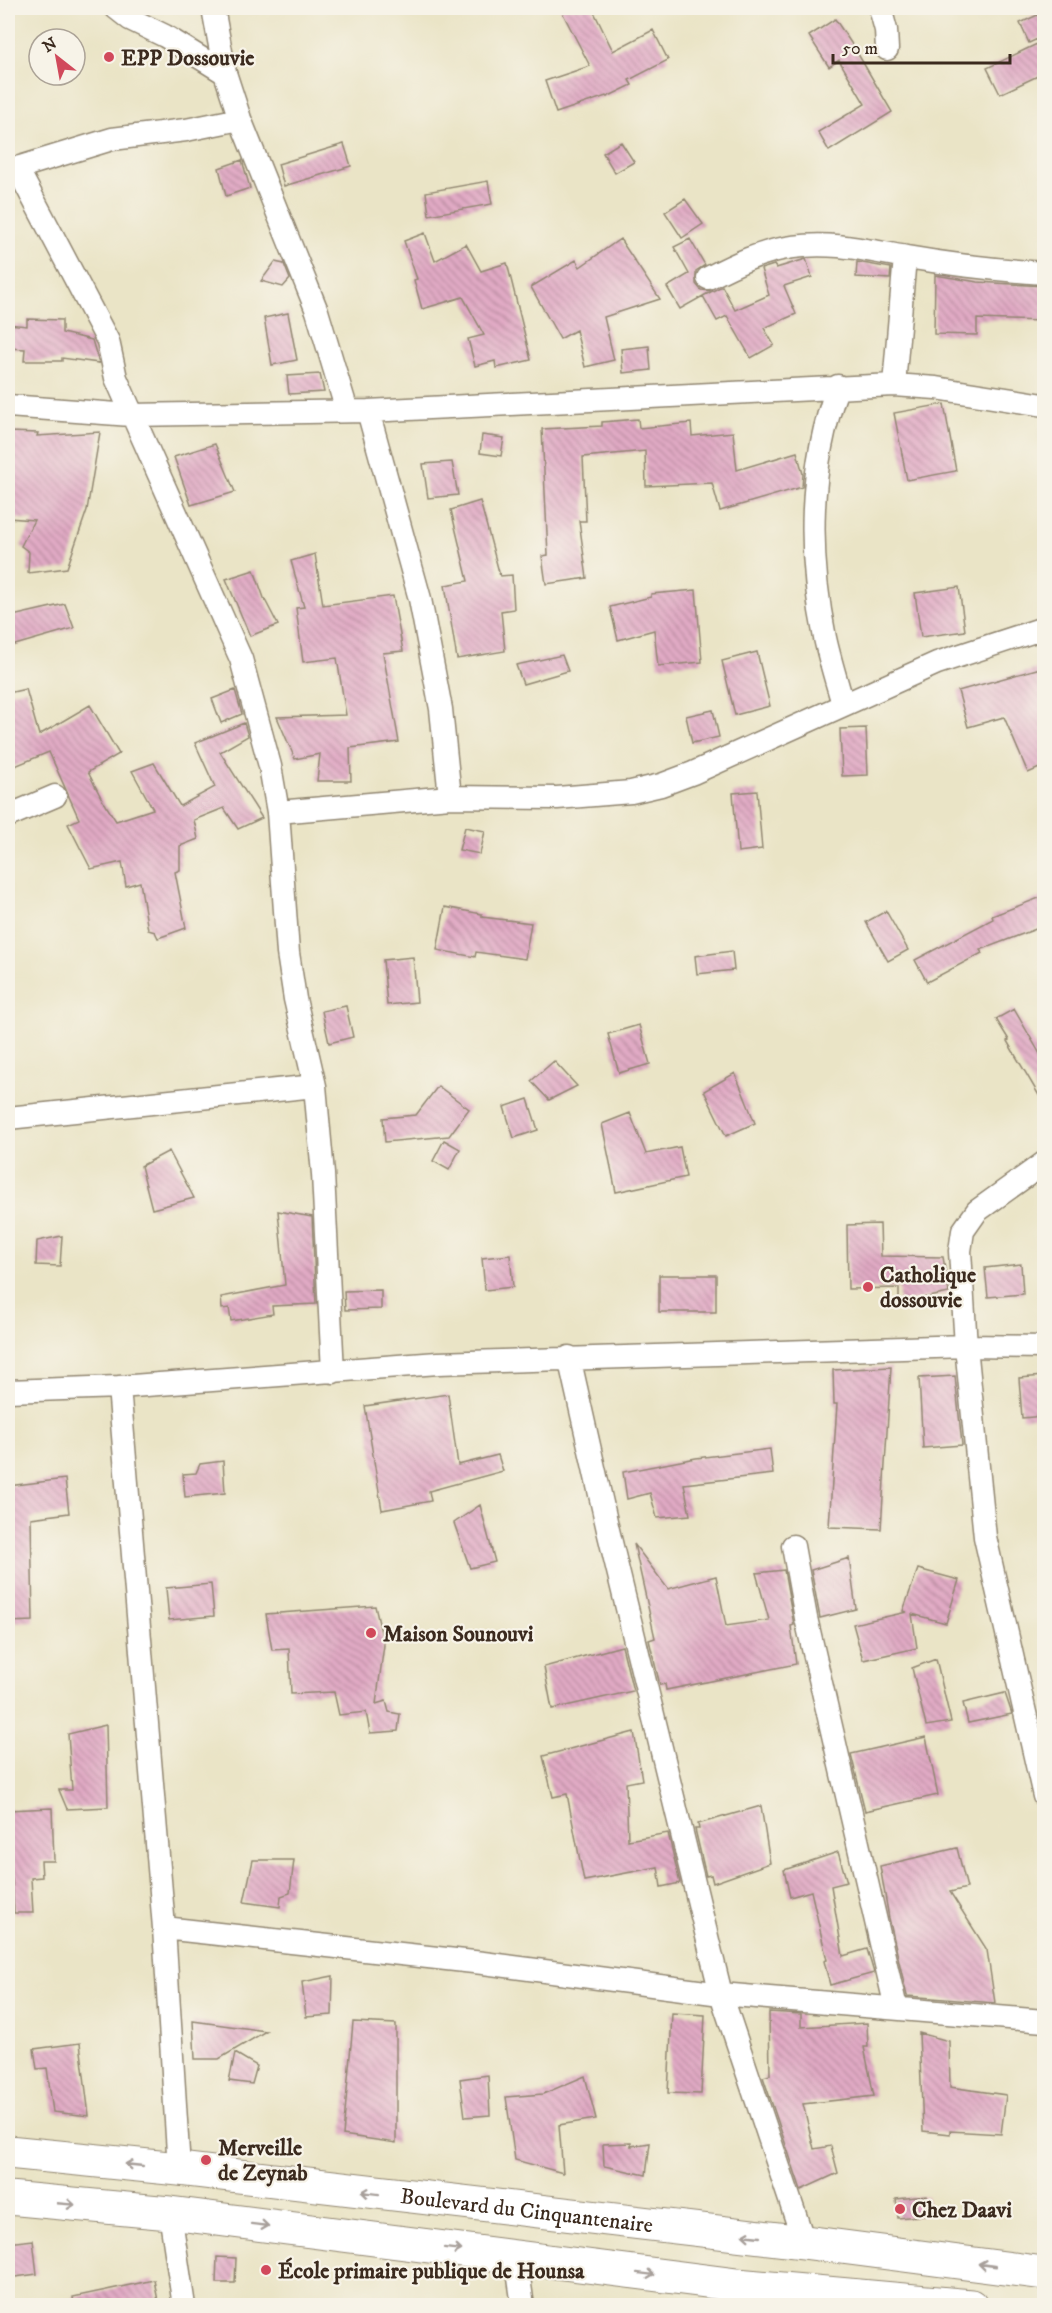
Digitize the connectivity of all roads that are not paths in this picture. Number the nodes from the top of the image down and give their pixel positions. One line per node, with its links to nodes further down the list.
1 (116, 8): 5 (street)
2 (213, 8): 5 (street)
3 (880, 8): 4 (street)
4 (887, 49)
5 (225, 73): 6 (street)
6 (240, 119): 7 (street); 15 (street)
7 (12, 167): 16 (street)
8 (905, 257): 9 (street); 10 (street); 11 (street)
9 (1044, 273)
10 (708, 278)
11 (894, 385): 12 (street); 13 (street)
12 (838, 386): 15 (street); 18 (street)
13 (1044, 405)
14 (8, 406): 16 (street)
15 (358, 411): 16 (street); 20 (street)
16 (131, 415): 21 (street)
17 (1044, 628): 18 (street)
18 (843, 704): 20 (street)
19 (55, 796): 22 (street)
20 (450, 797): 21 (street)
21 (278, 812): 23 (street)
22 (8, 816)
23 (315, 1086): 24 (street); 29 (street)
24 (8, 1118)
25 (1044, 1163): 26 (street)
26 (966, 1346): 27 (street); 28 (street); 33 (street)
27 (1044, 1347)
28 (569, 1357): 29 (street); 35 (street)
29 (333, 1372): 30 (street)
30 (119, 1387): 31 (street); 34 (street)
31 (8, 1390)
32 (794, 1546): 36 (street)
33 (1044, 1796)
34 (164, 1928): 35 (street); 39 (street)
35 (721, 1994): 36 (street); 42 (street)
36 (896, 2008): 37 (street)
37 (1044, 2020)
38 (8, 2152): 39 (main road, Boulevard du Cinquantenaire, one-way to 38)
39 (178, 2169): 42 (main road, Boulevard du Cinquantenaire, one-way to 39)
40 (8, 2198): 41 (main road, Boulevard du Cinquantenaire, one-way to 41)
41 (170, 2213): 43 (main road, Boulevard du Cinquantenaire, one-way to 43); 47 (street)
42 (804, 2242): 44 (main road, Boulevard du Cinquantenaire, one-way to 42)
43 (516, 2257): 45 (main road, Boulevard du Cinquantenaire, one-way to 45); 48 (street)
44 (1044, 2273)
45 (738, 2295): 46 (main road, Boulevard du Cinquantenaire)
46 (960, 2305)
47 (184, 2306)
48 (524, 2306)

